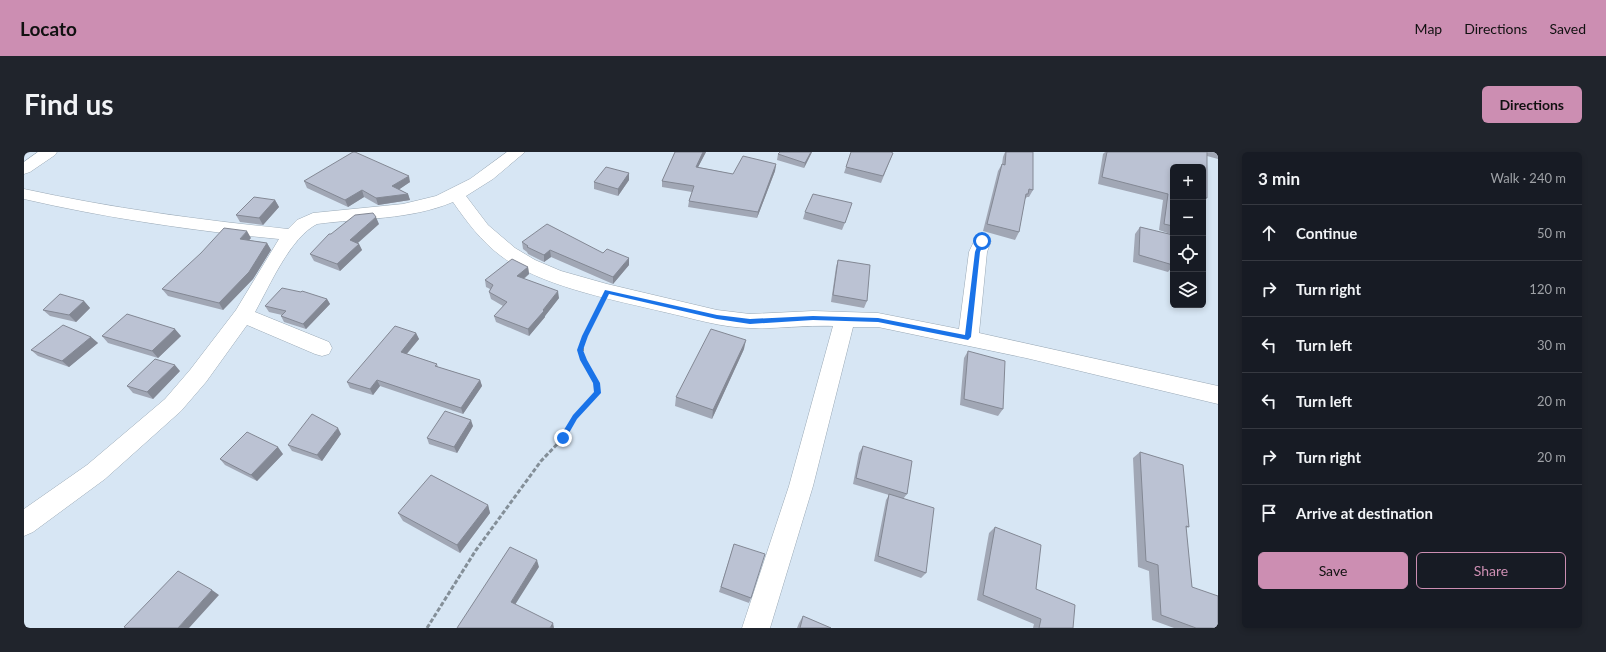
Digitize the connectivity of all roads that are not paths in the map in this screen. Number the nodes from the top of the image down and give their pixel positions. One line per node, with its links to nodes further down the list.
1 (49, 152): 3 (street)
2 (517, 152): 5 (street)
3 (24, 169)
4 (24, 194): 6 (street)
5 (456, 194): 6 (street); 9 (street)
6 (292, 235): 8 (street)
7 (982, 241): 10 (street)
8 (243, 315): 11 (street); 13 (street)
9 (845, 318): 10 (street); 14 (street)
10 (968, 337): 12 (street)
11 (322, 348)
12 (1218, 395)
13 (24, 524)
14 (756, 628)

